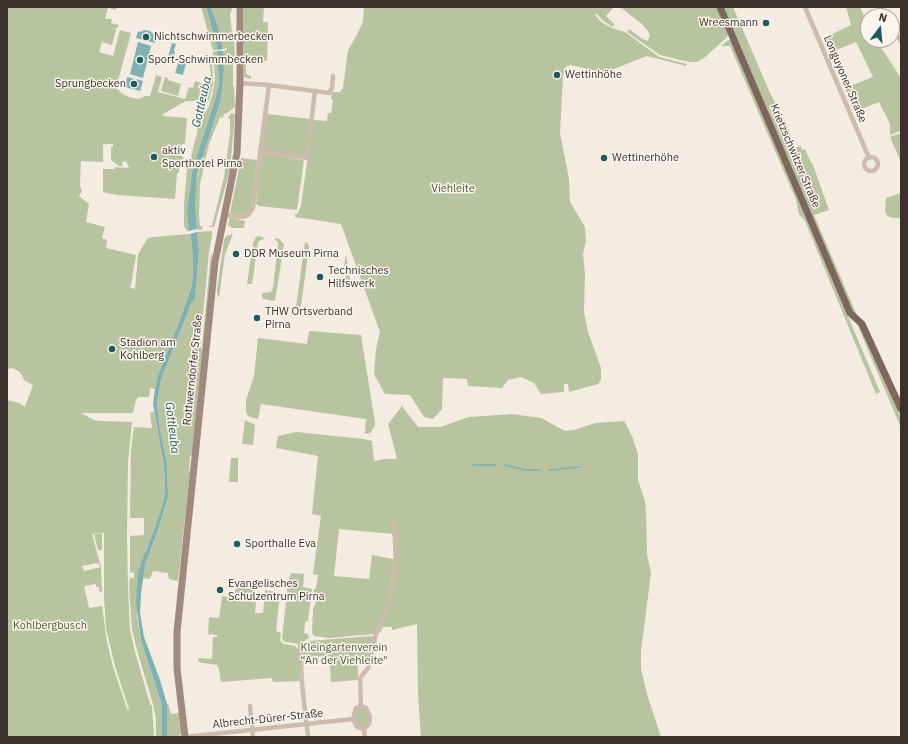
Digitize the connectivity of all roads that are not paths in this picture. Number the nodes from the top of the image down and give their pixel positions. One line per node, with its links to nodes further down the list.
1 (240, 7): 5 (main road, Rottwerndorfer Straße)
2 (720, 7): 11 (main road, Krietzschwitzer Straße)
3 (805, 7): 9 (street, Longuyoner Straße)
4 (333, 76): 7 (street)
5 (240, 83): 6 (street); 10 (main road, Rottwerndorfer Straße)
6 (269, 85): 7 (street); 8 (street)
7 (315, 91): 8 (street)
8 (260, 151): 10 (street)
9 (869, 158)
10 (225, 215): 20 (main road, Rottwerndorfer Straße)
11 (901, 409)
12 (394, 522): 15 (street)
13 (300, 646): 17 (street)
14 (250, 706): 18 (street)
15 (361, 706): 16 (street); 19 (street)
16 (353, 719): 17 (street, Albrecht-Dürer-Straße); 19 (street)
17 (306, 724): 18 (street, Albrecht-Dürer-Straße); 22 (street)
18 (253, 729): 20 (street, Albrecht-Dürer-Straße); 21 (street)
19 (364, 729): 23 (street)
20 (185, 737)
21 (254, 737)
22 (308, 737)
23 (365, 737)

